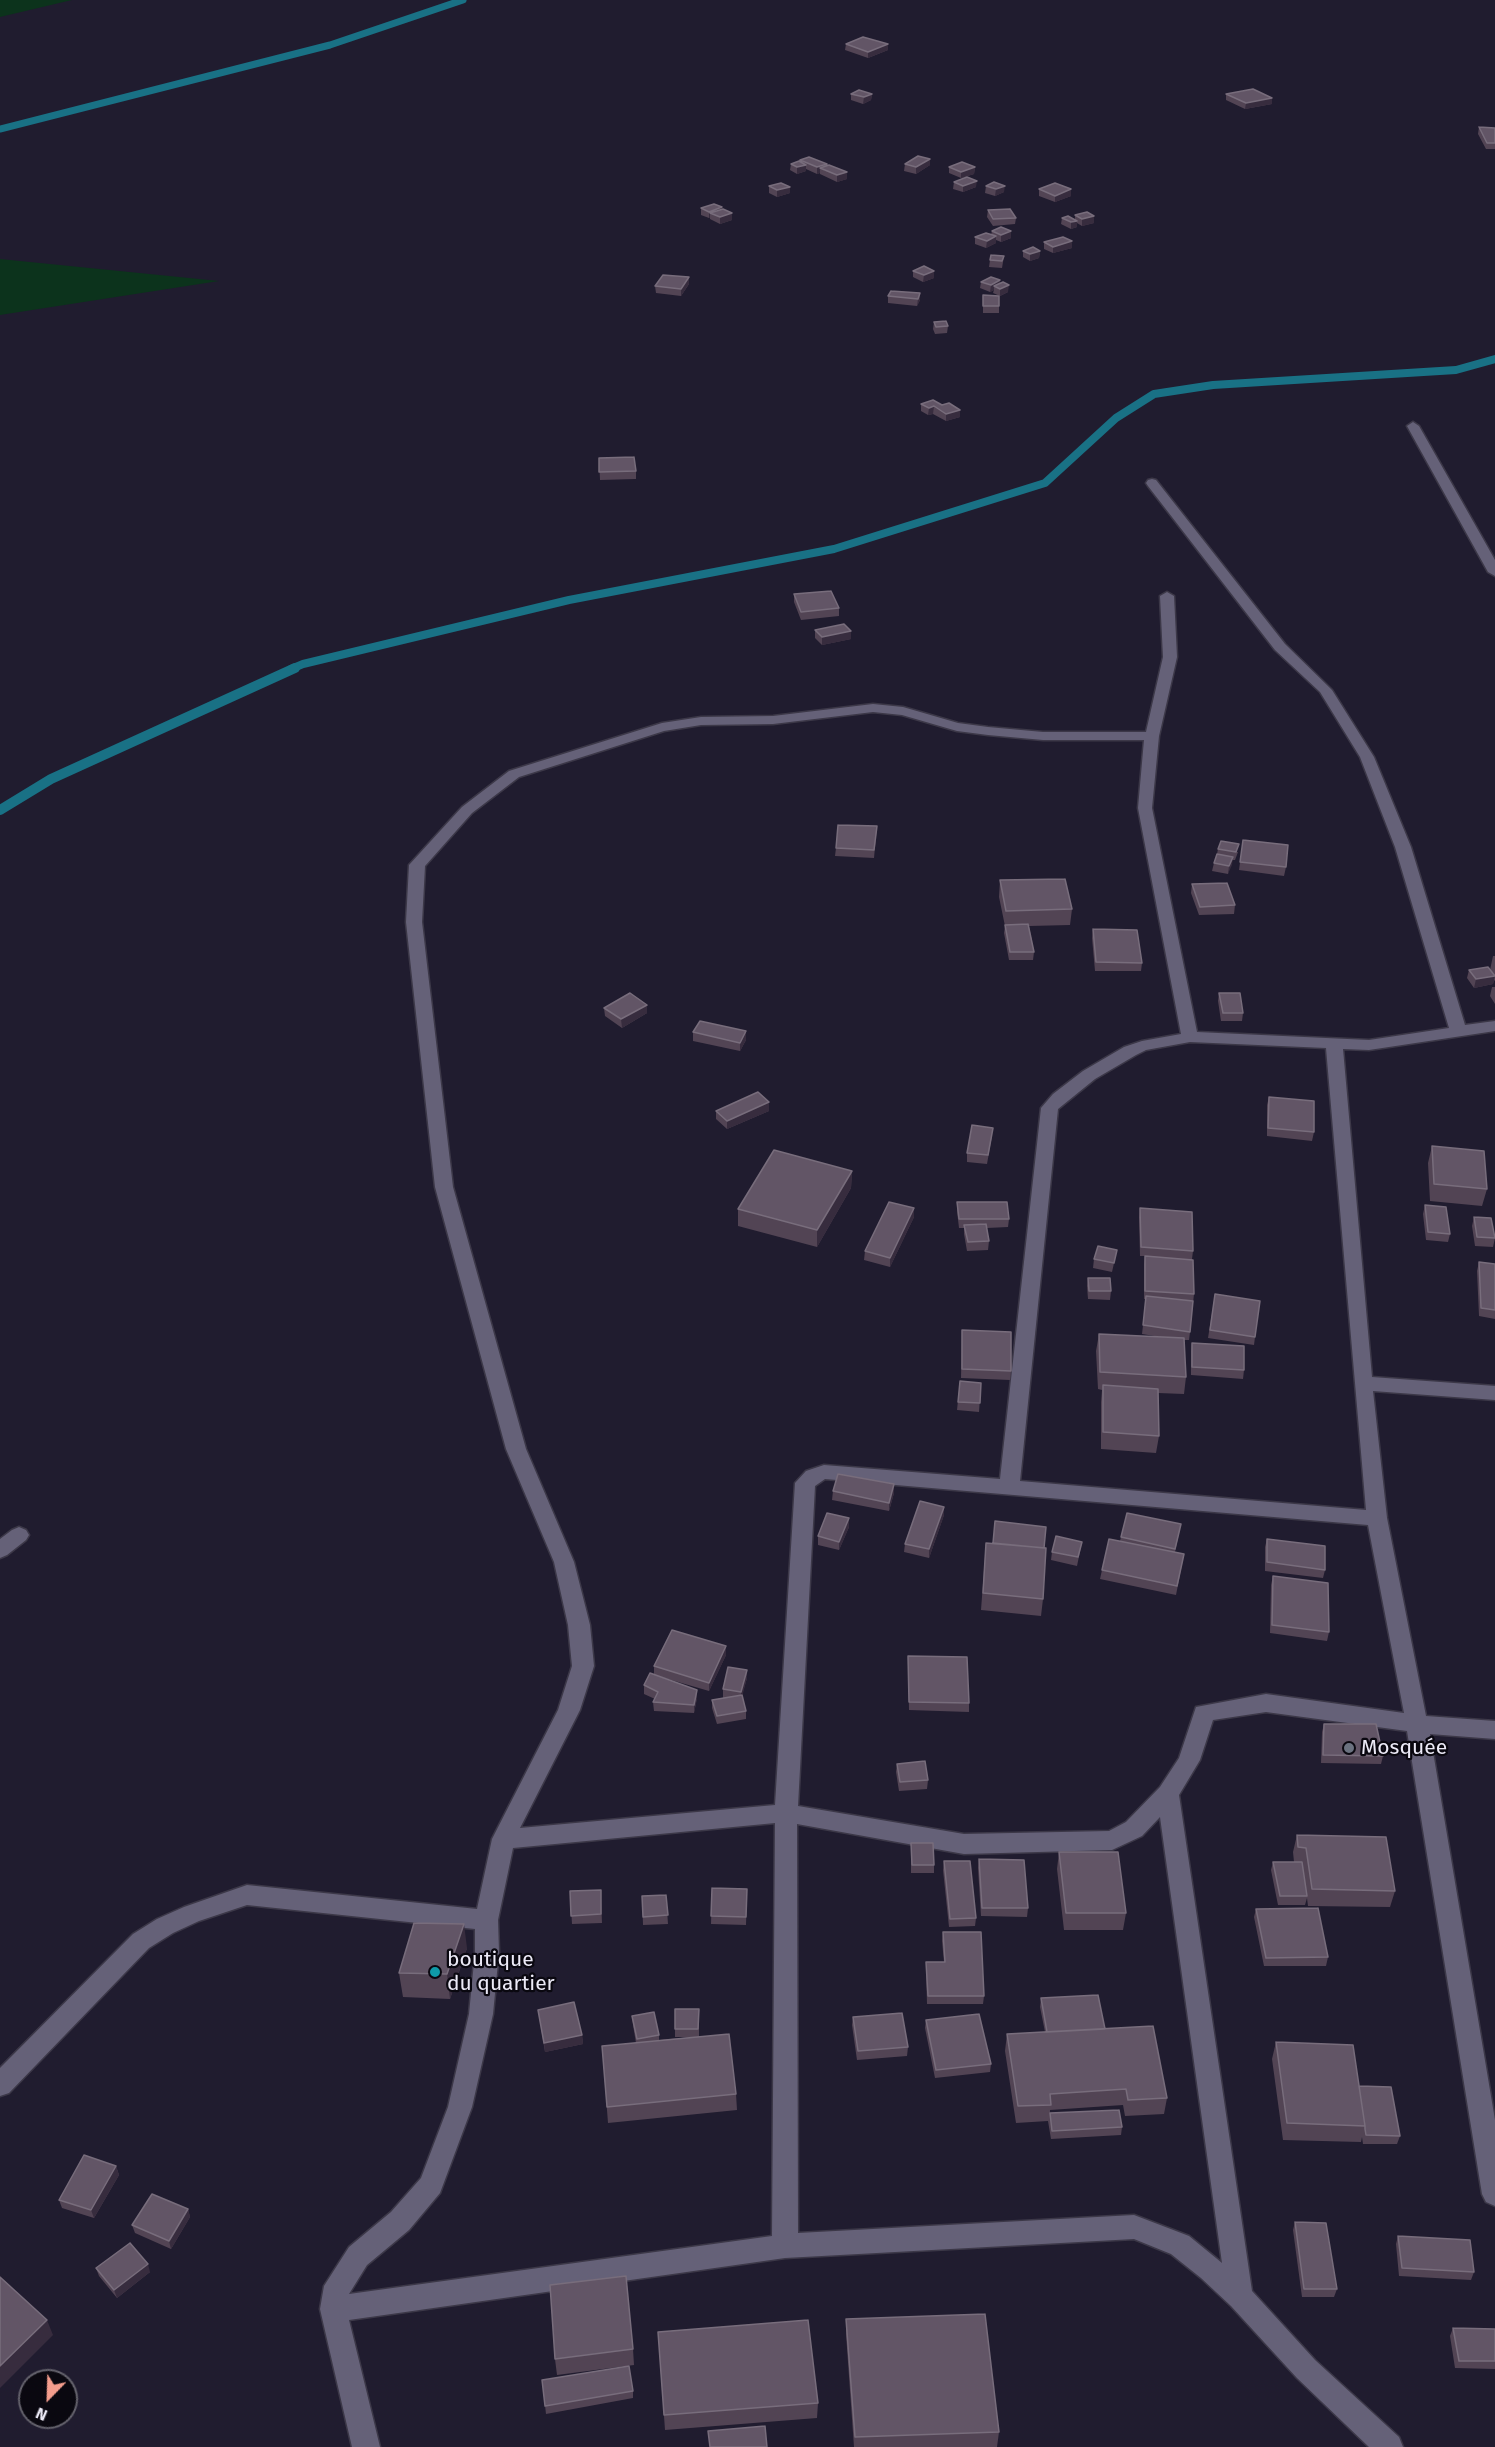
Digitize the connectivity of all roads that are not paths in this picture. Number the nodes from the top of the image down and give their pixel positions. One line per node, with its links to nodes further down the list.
1 (1413, 426): 3 (street)
2 (1152, 483): 7 (street)
3 (1495, 572)
4 (1167, 596): 5 (street)
5 (1152, 736): 8 (street); 20 (street)
6 (1495, 1026): 7 (street)
7 (1458, 1031): 9 (street)
8 (1190, 1037): 9 (street); 12 (street)
9 (1334, 1044): 10 (street)
10 (1363, 1383): 11 (street); 13 (street)
11 (1495, 1393)
12 (1010, 1488): 13 (street); 19 (street)
13 (1377, 1518): 16 (street)
14 (19, 1535): 15 (street)
15 (0, 1550)
16 (1417, 1724): 17 (street); 18 (street); 23 (street)
17 (1495, 1730)
18 (1168, 1794): 19 (street); 25 (street)
19 (786, 1813): 20 (street); 24 (street)
20 (503, 1839): 21 (street)
21 (486, 1920): 22 (street); 26 (street)
22 (0, 2085)
23 (1495, 2194)
24 (785, 2246): 25 (street); 26 (street)
25 (1240, 2297): 28 (street)
26 (333, 2309): 27 (street)
27 (362, 2444)
28 (1389, 2447)

